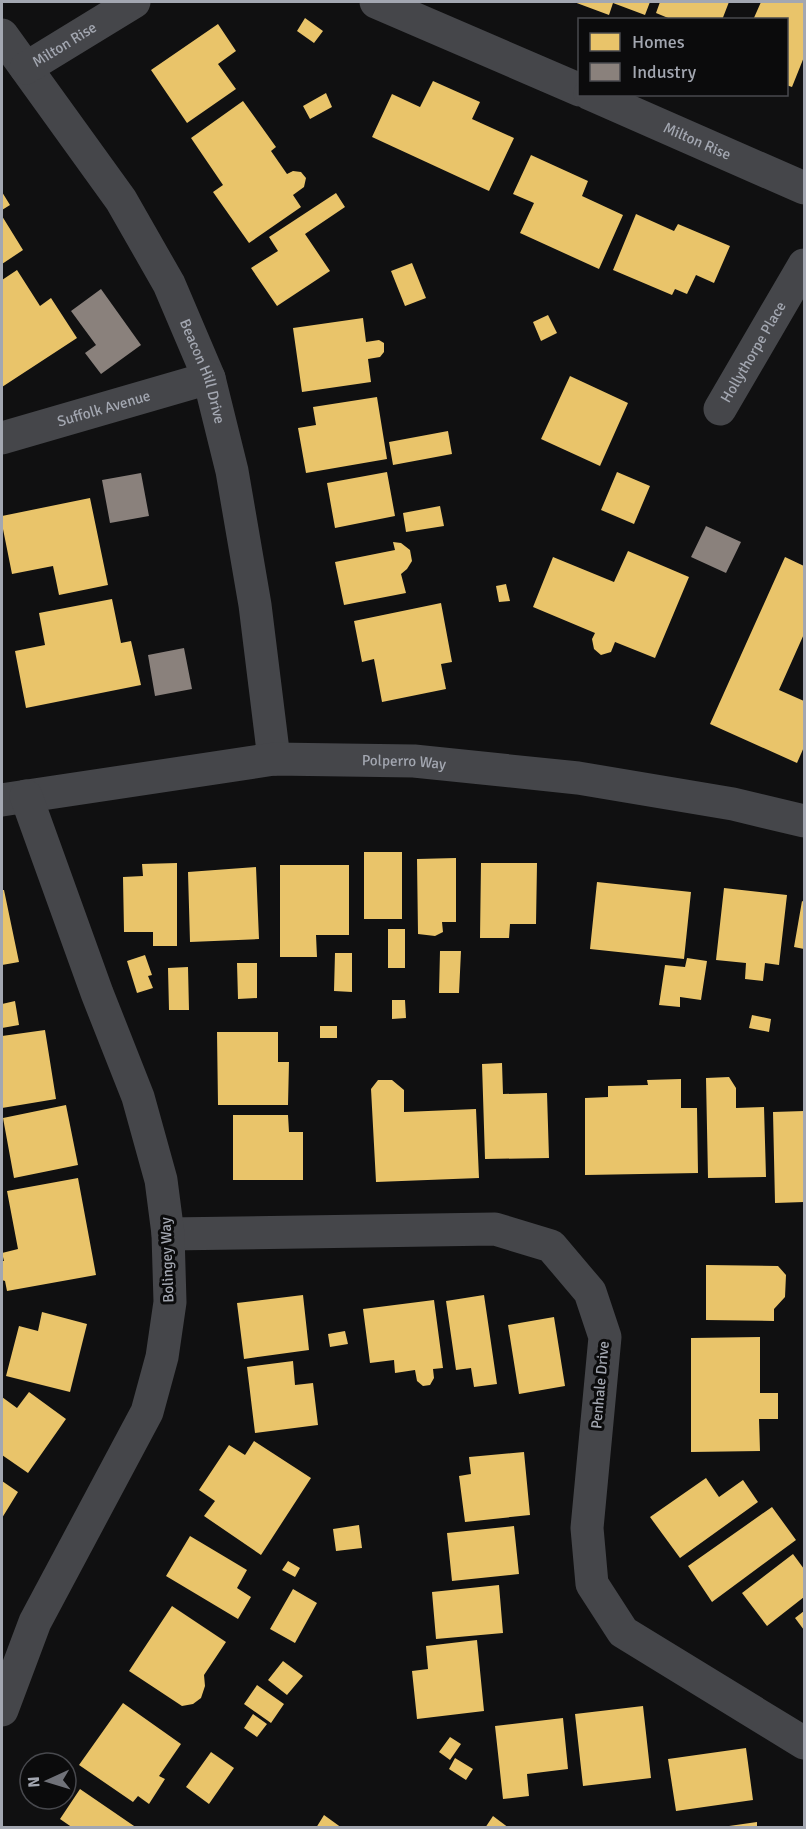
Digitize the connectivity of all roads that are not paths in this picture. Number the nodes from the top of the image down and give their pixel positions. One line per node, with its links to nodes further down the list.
1 (134, 2): 5 (street, Milton Rise)
2 (376, 2): 3 (street)
3 (433, 13): 6 (street)
4 (2, 35): 5 (street, Beacon Hill Drive)
5 (26, 68): 10 (street, Beacon Hill Drive)
6 (578, 89)
7 (595, 96): 8 (street, Milton Rise)
8 (804, 188)
9 (804, 265): 11 (street, Hollythorpe Place)
10 (209, 378): 12 (street, Suffolk Avenue); 13 (street, Beacon Hill Drive)
11 (720, 409)
12 (2, 438)
13 (274, 759): 14 (street, Polperro Way); 15 (street, Polperro Way)
14 (14, 798): 16 (street, Bolingey Way)
15 (804, 821)
16 (168, 1234): 17 (street, Bolingey Way); 18 (street, Penhale Drive)
17 (2, 1710)
18 (804, 1743)

